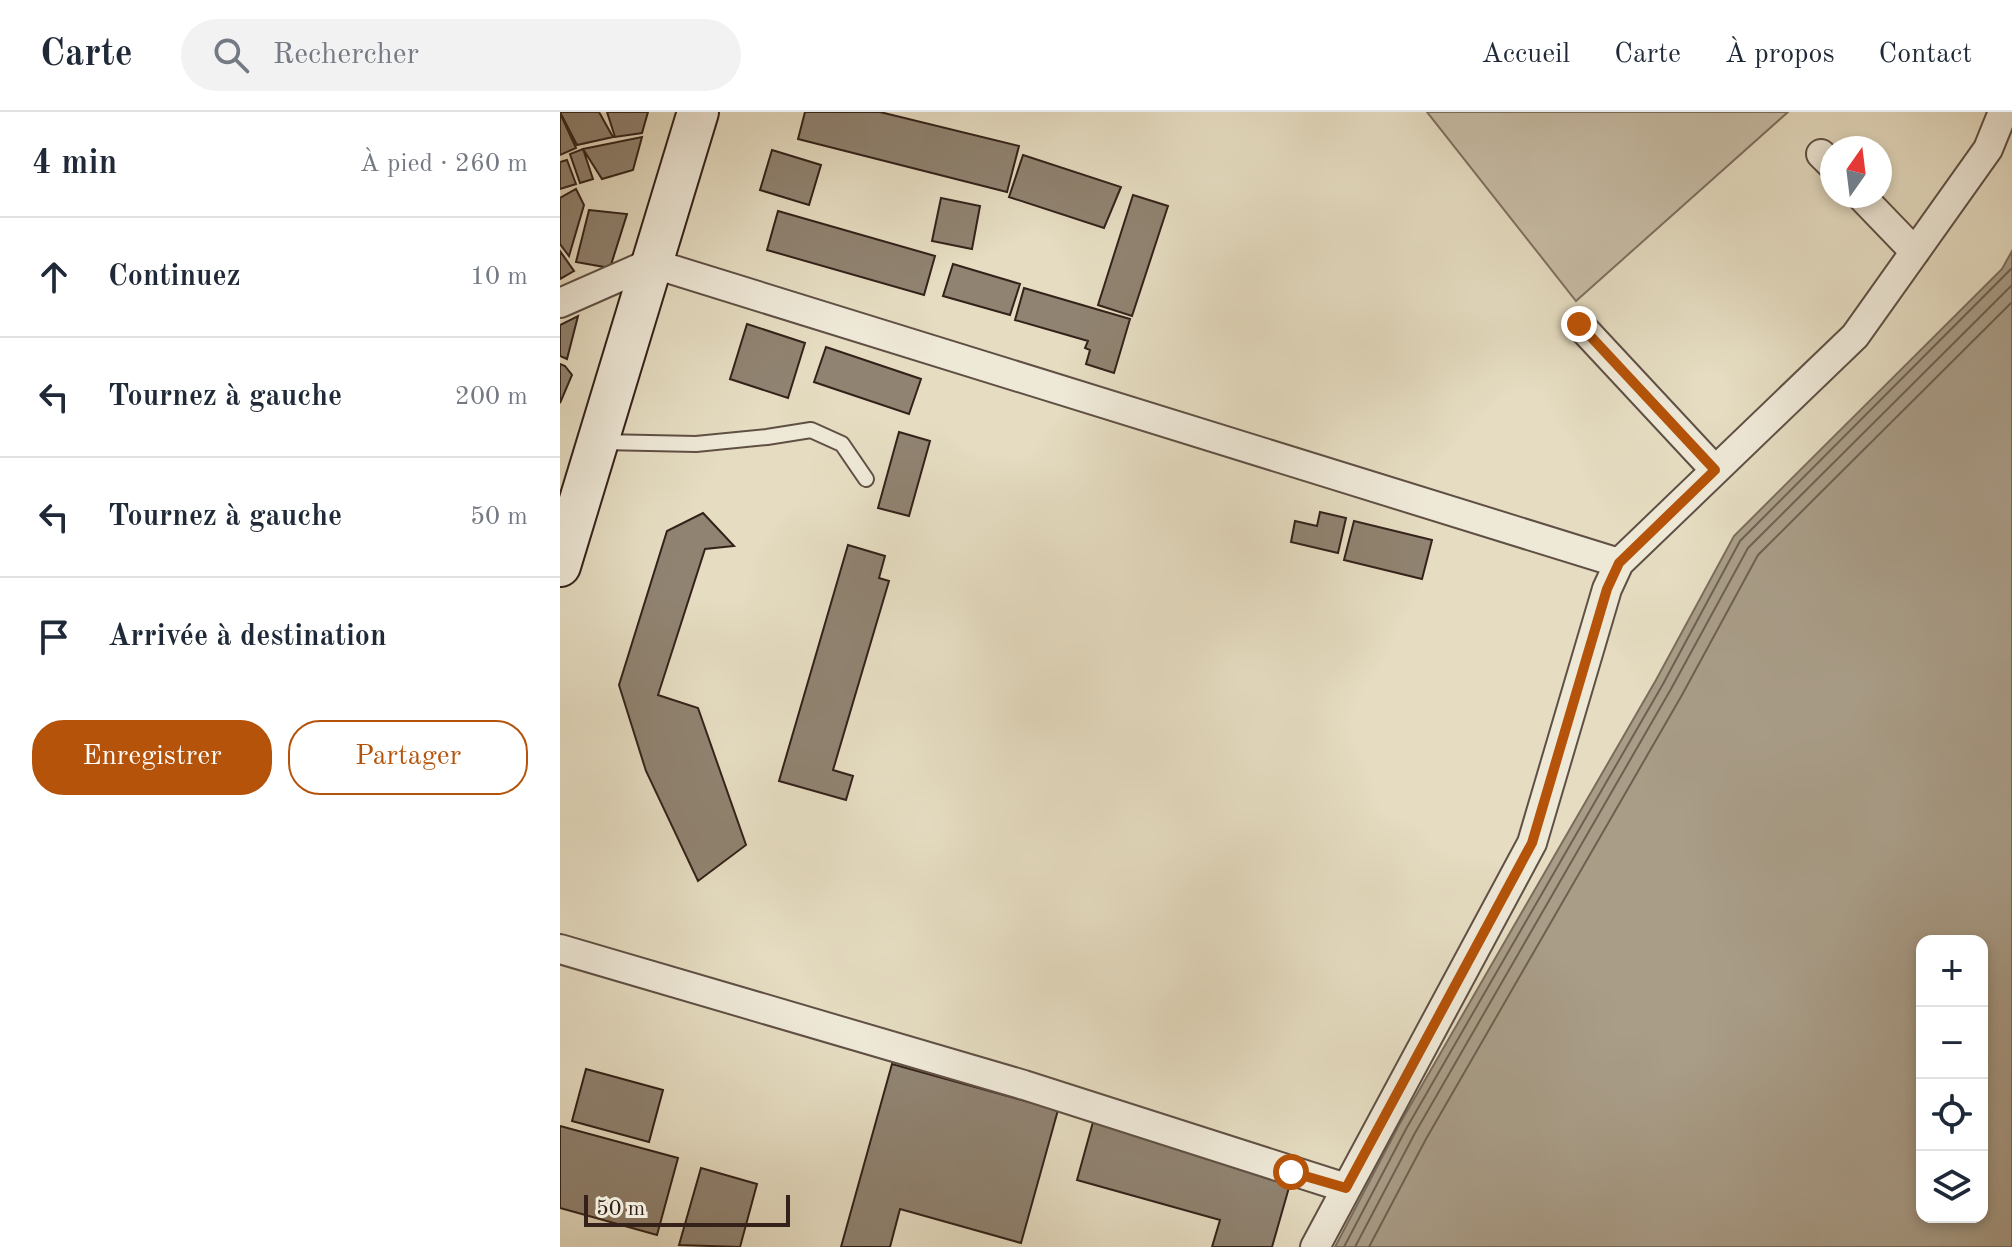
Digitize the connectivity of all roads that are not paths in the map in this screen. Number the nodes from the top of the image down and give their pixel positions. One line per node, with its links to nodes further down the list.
1 (698, 112): 5 (street)
2 (2003, 112): 4 (street)
3 (1873, 208): 4 (street)
4 (1915, 252): 9 (street)
5 (651, 263): 6 (street); 8 (street); 12 (street)
6 (560, 303)
7 (1579, 324): 9 (street)
8 (598, 442): 10 (lane); 11 (street)
9 (1715, 470): 12 (street)
10 (866, 479)
11 (562, 556)
12 (1619, 563): 14 (street)
13 (560, 949): 14 (street)
14 (1346, 1188): 15 (street)
15 (1315, 1247)

